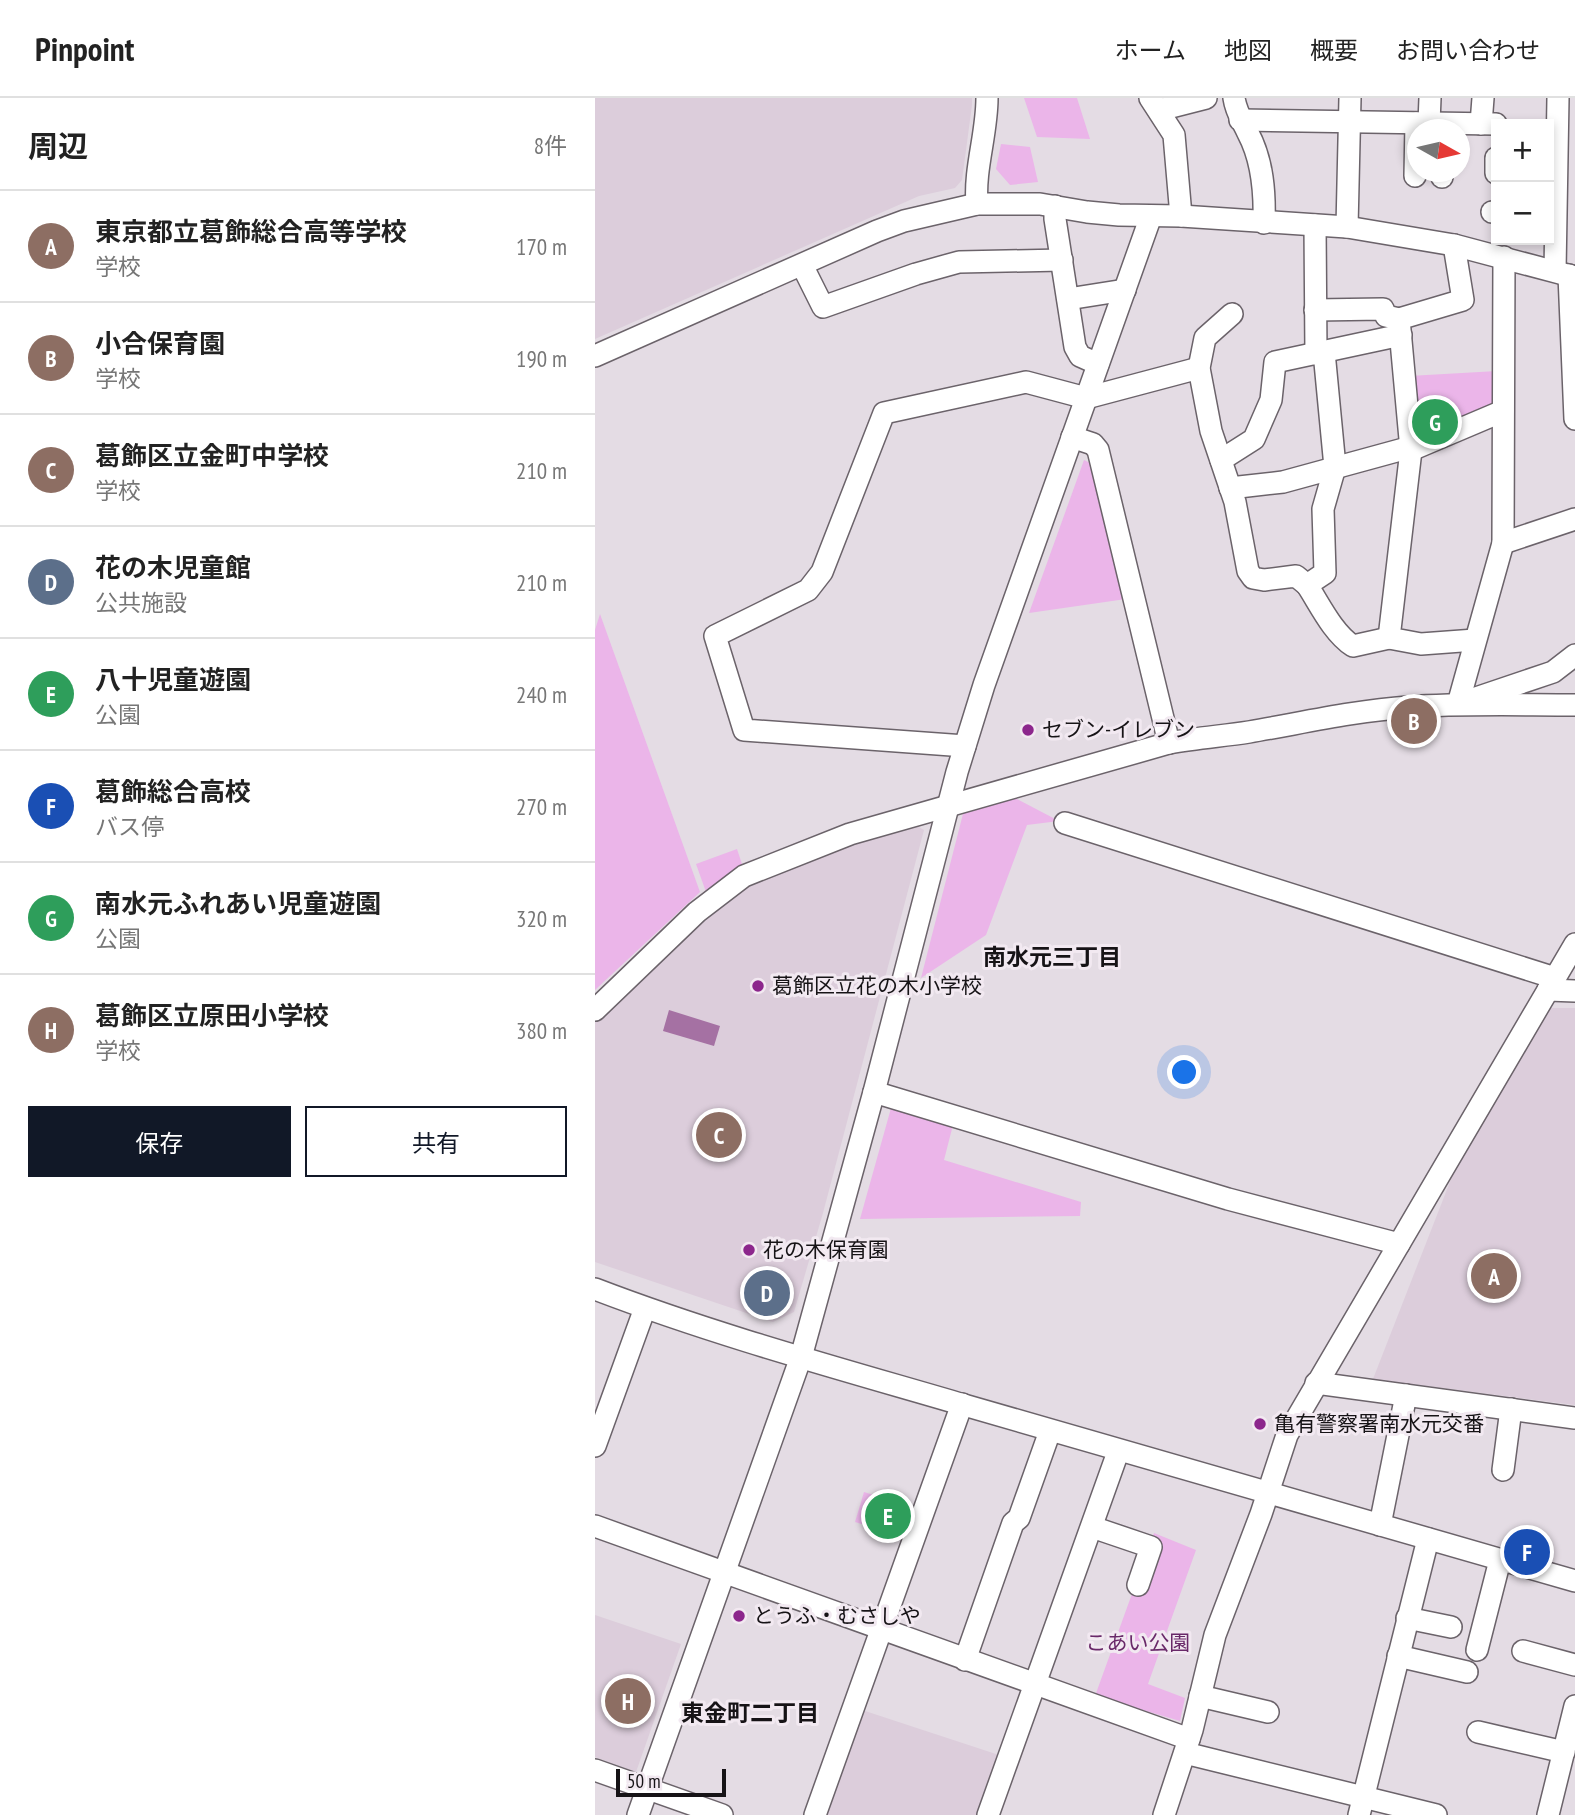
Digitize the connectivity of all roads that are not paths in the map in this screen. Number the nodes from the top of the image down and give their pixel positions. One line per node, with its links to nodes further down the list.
1 (987, 98): 17 (street)
2 (1206, 98): 8 (street)
3 (1234, 98): 10 (street)
4 (1350, 98): 11 (street)
5 (1430, 98): 9 (street)
6 (1483, 98): 14 (street)
7 (1558, 98): 15 (street)
8 (1154, 104): 20 (street)
9 (1432, 119)
10 (1240, 120): 11 (street); 22 (street)
11 (1349, 122): 12 (street); 24 (street)
12 (1407, 124)
13 (1470, 124): 14 (street)
14 (1489, 124)
15 (1560, 126): 16 (street)
16 (1554, 202)
17 (978, 204): 18 (street); 28 (street)
18 (1055, 206): 19 (street); 27 (street)
19 (1151, 216): 20 (street); 30 (street)
20 (1181, 216): 22 (street)
21 (1554, 220): 29 (street)
22 (1264, 223): 23 (street)
23 (1315, 225): 24 (street); 32 (street)
24 (1347, 228): 25 (street)
25 (1454, 245): 26 (street); 34 (street)
26 (1504, 257): 29 (street); 40 (street)
27 (1062, 260): 28 (street); 31 (street)
28 (802, 265): 36 (street)
29 (1566, 275): 41 (street)
30 (1125, 290): 31 (street); 37 (street)
31 (1068, 299): 37 (street)
32 (1315, 310): 34 (street); 35 (street)
33 (1232, 314): 38 (street)
34 (1400, 327): 35 (street); 43 (street)
35 (1320, 353): 44 (street); 45 (street)
36 (595, 356)
37 (1098, 364): 39 (street)
38 (1199, 368): 39 (street); 44 (street)
39 (1086, 398): 42 (street); 56 (street)
40 (1503, 411): 43 (street); 48 (street)
41 (1575, 419)
42 (1072, 437): 55 (street); 56 (street)
43 (1411, 448): 45 (street); 50 (street)
44 (1221, 460): 46 (street)
45 (1335, 467): 46 (street); 49 (street)
46 (1230, 488): 49 (street)
47 (1575, 519): 48 (street)
48 (1503, 543): 51 (street)
49 (1307, 585): 50 (street)
50 (1389, 638): 51 (street)
51 (1475, 640): 53 (street)
52 (1575, 655): 53 (street)
53 (1458, 704): 54 (street); 55 (street)
54 (1575, 705)
55 (1169, 743): 57 (street)
56 (965, 746): 57 (street)
57 (949, 804): 62 (street); 63 (street)
58 (1065, 823): 60 (street)
59 (1575, 944): 60 (street)
60 (1552, 984): 61 (street); 64 (street)
61 (1575, 991)
62 (595, 1010)
63 (874, 1092): 64 (street); 67 (street)
64 (1399, 1244): 68 (street)
65 (595, 1289): 66 (street)
66 (645, 1308): 67 (street); 74 (street)
67 (801, 1357): 70 (street); 83 (street)
68 (1316, 1383): 69 (street); 77 (street)
69 (1406, 1395): 71 (street); 78 (street)
70 (962, 1404): 73 (street); 88 (street)
71 (1511, 1409): 72 (street); 76 (street)
72 (1575, 1418)
73 (1050, 1431): 75 (street); 92 (street)
74 (595, 1446)
75 (1118, 1452): 77 (street); 80 (street)
76 (1503, 1470)
77 (1268, 1495): 78 (street); 96 (street)
78 (1380, 1525): 81 (street)
79 (595, 1526): 83 (street)
80 (1092, 1527): 85 (street); 95 (street)
81 (1428, 1539): 82 (street); 86 (street)
82 (1500, 1560): 84 (street); 89 (street)
83 (724, 1574): 88 (street); 103 (street)
84 (1575, 1581)
85 (1138, 1585)
86 (1407, 1618): 87 (street); 91 (street)
87 (1451, 1627)
88 (881, 1630): 92 (street); 107 (street)
89 (1477, 1650)
90 (1523, 1651): 93 (street)
91 (1398, 1656): 94 (street); 104 (street)
92 (965, 1660): 95 (street)
93 (1575, 1665)
94 (1467, 1672)
95 (1035, 1685): 100 (street); 108 (street)
96 (1200, 1696): 98 (street); 100 (street)
97 (1575, 1706): 101 (street)
98 (1268, 1712)
99 (1478, 1731): 101 (street)
100 (1187, 1746): 104 (street); 109 (street)
101 (1568, 1748): 111 (street)
102 (595, 1770): 103 (street)
103 (648, 1789): 105 (street); 106 (street)
104 (1361, 1806): 110 (street)
105 (638, 1815)
106 (722, 1815)
107 (815, 1815)
108 (988, 1815)
109 (1164, 1815)
110 (1436, 1815)
111 (1548, 1815)

